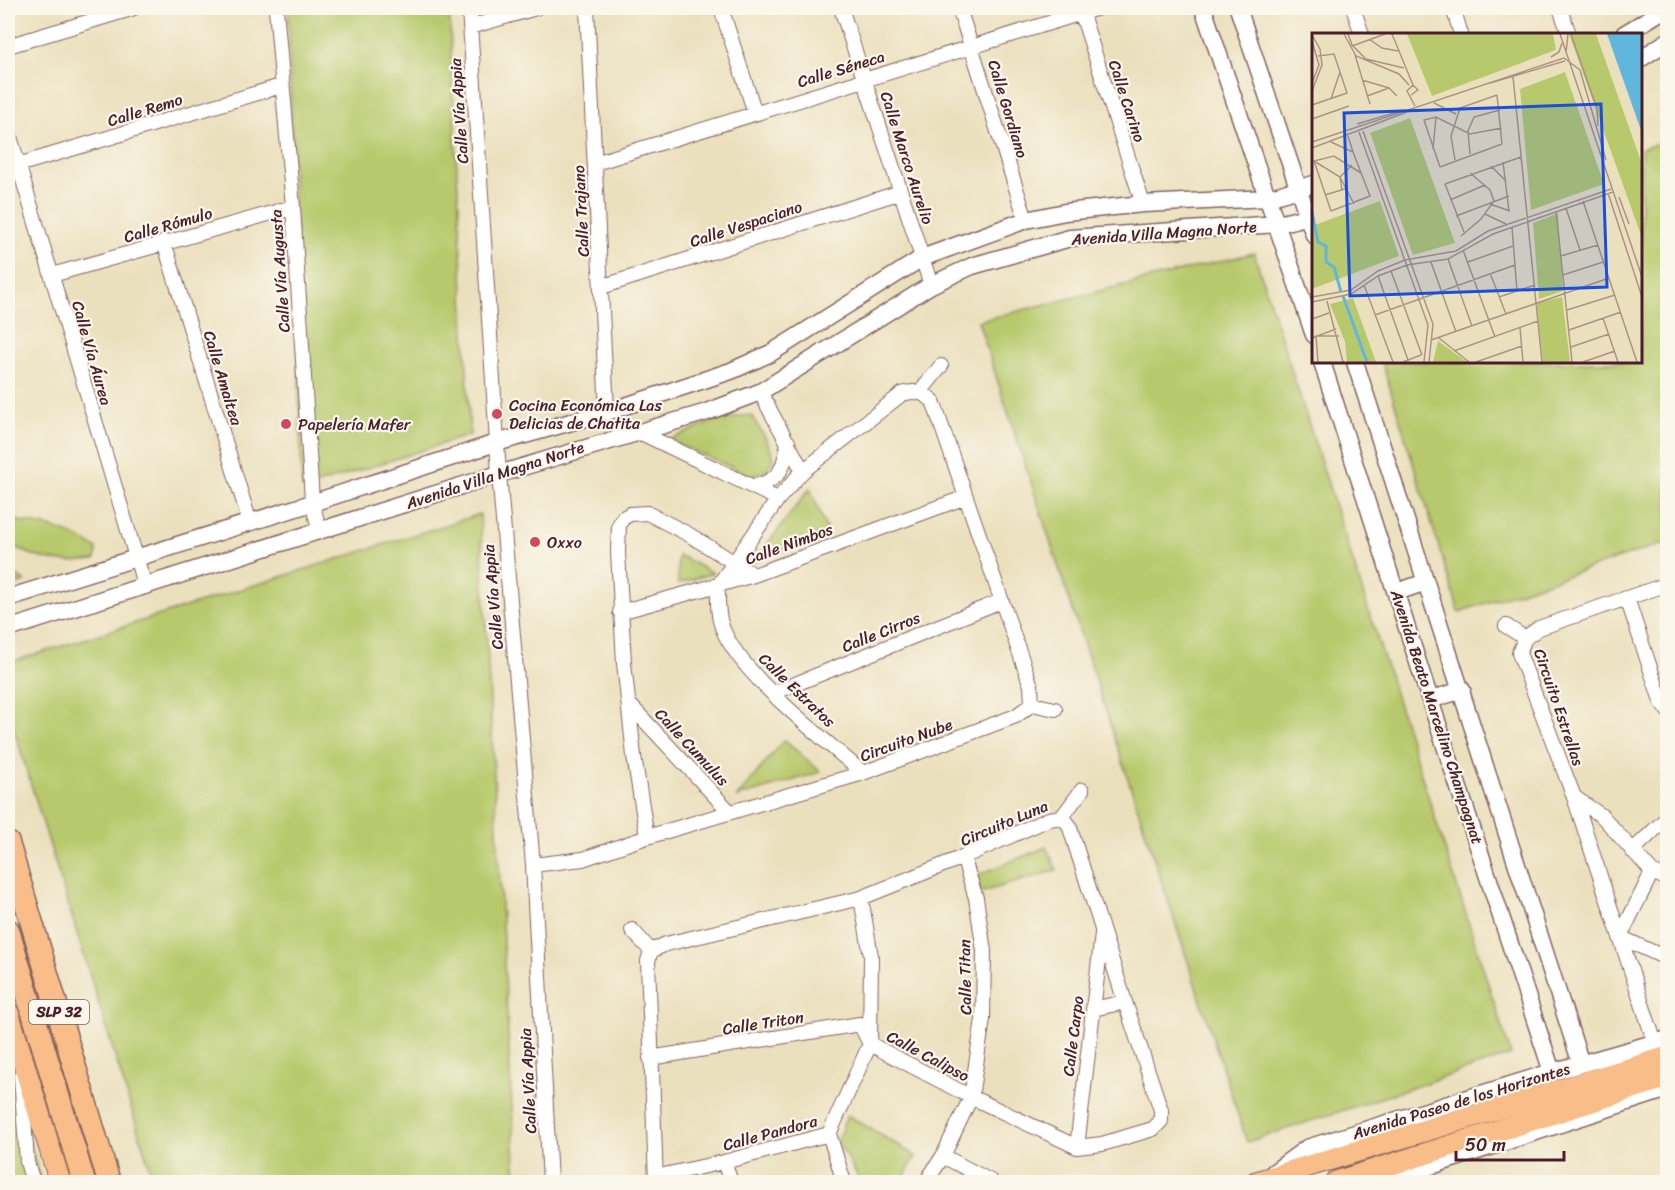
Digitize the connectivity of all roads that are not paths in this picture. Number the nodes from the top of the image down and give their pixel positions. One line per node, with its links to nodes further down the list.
1 (134, 8): 23 (street)
2 (276, 8): 27 (street, Calle Vía Augusta)
3 (470, 8): 17 (street, Calle Vía Appia)
4 (536, 8): 17 (street)
5 (587, 8): 30 (street, Calle Trajano)
6 (721, 8): 28 (street)
7 (841, 8): 26 (street, Calle Marco Aurelio)
8 (959, 8): 24 (street, Calle Gordiano)
9 (1098, 8): 16 (street, Calle Séneca)
10 (1203, 8): 34 (street)
11 (1238, 8): 32 (street)
12 (1353, 8): 18 (street)
13 (1453, 8): 19 (street)
14 (1560, 8): 20 (street)
15 (1667, 8): 21 (street)
16 (1080, 10): 24 (street, Calle Séneca); 35 (street, Calle Carino)
17 (470, 27): 54 (street, Calle Vía Appia)
18 (1362, 33)
19 (1461, 33)
20 (1569, 33)
21 (1626, 33)
22 (1668, 41): 25 (street)
23 (8, 46)
24 (971, 46): 26 (street, Calle Séneca); 38 (street, Calle Gordiano)
25 (1642, 58)
26 (864, 79): 28 (street, Calle Séneca); 33 (street, Calle Marco Aurelio)
27 (281, 86): 31 (street, Calle Remo); 36 (street, Calle Vía Augusta)
28 (755, 113): 30 (street, Calle Séneca)
29 (8, 130): 31 (street, Calle Vía Áurea)
30 (595, 163): 44 (street, Calle Trajano)
31 (18, 165): 42 (street, Calle Vía Áurea)
32 (1306, 186): 34 (street, Avenida Villa Magna Norte); 37 (street)
33 (901, 192): 41 (street, Calle Marco Aurelio); 44 (street, Calle Vespaciano)
34 (1268, 198): 35 (street, Avenida Villa Magna Norte); 39 (street)
35 (1143, 204): 38 (street, Avenida Villa Magna Norte)
36 (293, 207): 40 (street, Calle Rómulo); 60 (street, Calle Vía Augusta)
37 (1311, 216): 39 (street, Avenida Villa Magna Norte)
38 (1026, 220): 41 (street, Avenida Villa Magna Norte)
39 (1278, 224): 43 (street, Avenida Villa Magna Norte); 45 (street)
40 (164, 242): 42 (street, Calle Rómulo); 61 (street, Calle Amaltea)
41 (922, 258): 43 (street, Calle Marco Aurelio); 51 (street, Avenida Villa Magna Norte)
42 (52, 275): 63 (street, Calle Vía Áurea)
43 (931, 285): 50 (street, Avenida Villa Magna Norte)
44 (601, 287): 51 (street, Calle Trajano)
45 (1312, 329)
46 (1322, 363): 70 (street, Avenida Beato Marcelino Champagnat)
47 (1354, 363): 66 (street, Avenida Beato Marcelino Champagnat)
48 (941, 366): 49 (street)
49 (920, 392): 55 (street); 58 (street)
50 (760, 393): 52 (street, Avenida Villa Magna Norte); 53 (street)
51 (607, 412): 54 (street, Avenida Villa Magna Norte)
52 (637, 431): 56 (street, Avenida Villa Magna Norte); 57 (street)
53 (788, 442): 55 (street); 57 (street)
54 (496, 443): 56 (street, Calle Vía Appia); 60 (street, Avenida Villa Magna Norte)
55 (803, 471): 59 (street)
56 (499, 474): 62 (street, Avenida Villa Magna Norte); 95 (street, Calle Vía Appia)
57 (753, 487): 59 (street)
58 (966, 497): 65 (street, Calle Nimbos); 73 (street)
59 (778, 499): 64 (street)
60 (312, 503): 61 (street, Avenida Villa Magna Norte); 62 (street, Calle Vía Augusta)
61 (250, 523): 63 (street, Avenida Villa Magna Norte)
62 (320, 531): 69 (street, Avenida Villa Magna Norte)
63 (135, 558): 69 (street, Calle Vía Áurea); 71 (street, Avenida Villa Magna Norte)
64 (734, 561): 65 (street); 68 (street); 74 (street)
65 (754, 575): 68 (street, Calle Nimbos)
66 (1426, 582): 70 (street); 78 (street, Avenida Beato Marcelino Champagnat)
67 (1668, 584): 72 (street, Circuito Estrellas)
68 (718, 586): 74 (street, Calle Nimbos); 79 (street, Calle Estratos)
69 (145, 587): 76 (street, Avenida Villa Magna Norte)
70 (1397, 592): 80 (street, Avenida Beato Marcelino Champagnat)
71 (8, 598)
72 (1627, 598): 77 (street, Circuito Estrellas); 81 (street)
73 (1001, 601): 79 (street, Calle Cirros); 82 (street)
74 (620, 612): 83 (street)
75 (1506, 626): 77 (street)
76 (8, 629)
77 (1525, 638): 87 (street, Circuito Estrellas)
78 (1462, 690): 80 (street); 112 (street, Avenida Beato Marcelino Champagnat)
79 (772, 693): 85 (street, Calle Estratos)
80 (1430, 700): 113 (street, Avenida Beato Marcelino Champagnat)
81 (1665, 703)
82 (1032, 704): 84 (street); 85 (street, Circuito Nube)
83 (630, 705): 88 (street, Calle Cumulus); 91 (street)
84 (1055, 709)
85 (863, 773): 88 (street, Circuito Nube)
86 (1082, 790): 90 (street)
87 (1574, 797): 93 (street); 102 (street, Circuito Estrellas)
88 (730, 812): 91 (street, Circuito Nube)
89 (1668, 816): 93 (street)
90 (1062, 817): 94 (street, Circuito Luna); 101 (street, Circuito Luna)
91 (647, 837): 95 (street, Circuito Nube)
92 (8, 843): 127 (highway, SLP 32)
93 (1632, 851): 96 (street)
94 (963, 858): 98 (street, Circuito Luna); 116 (street, Calle Titan)
95 (533, 865): 128 (street, Calle Vía Appia)
96 (1652, 872): 97 (street); 102 (street)
97 (1668, 879)
98 (861, 898): 103 (street, Circuito Luna); 108 (street, Calle Pandora)
99 (8, 930): 126 (highway, SLP 32)
100 (632, 930): 103 (street)
101 (1102, 930): 105 (street, Circuito Luna); 106 (street, Calle Carpo)
102 (1620, 937): 104 (street); 109 (street, Circuito Estrellas)
103 (651, 951): 111 (street)
104 (1668, 959)
105 (1125, 1002): 106 (street); 118 (street, Circuito Luna)
106 (1093, 1009): 118 (street, Calle Carpo)
107 (8, 1012): 110 (main road)
108 (870, 1044): 111 (street, Calle Triton); 116 (street, Calle Calipso); 117 (street, Calle Pandora)
109 (1663, 1046): 112 (street, Avenida Paseo de los Horizontes); 123 (main road, Avenida Paseo de los Horizontes)
110 (19, 1050): 124 (street); 125 (main road)
111 (650, 1058): 122 (street)
112 (1581, 1064): 113 (street, Avenida Paseo de los Horizontes)
113 (1552, 1072): 123 (street, Avenida Paseo de los Horizontes)
114 (1668, 1077): 134 (main road)
115 (1668, 1089): 135 (street)
116 (971, 1097): 118 (street); 119 (street)
117 (830, 1134): 120 (street, Calle Pandora); 130 (street)
118 (1077, 1147)
119 (943, 1156): 121 (street); 131 (street)
120 (724, 1162): 122 (street, Calle Pandora); 129 (street)
121 (979, 1176): 132 (street); 133 (street)
122 (656, 1180)
123 (1259, 1181)
124 (33, 1182)
125 (60, 1182)
126 (84, 1182)
127 (109, 1182)
128 (550, 1182)
129 (731, 1182)
130 (844, 1182)
131 (926, 1182)
132 (962, 1182)
133 (992, 1182)
134 (1336, 1182)
135 (1382, 1182)

